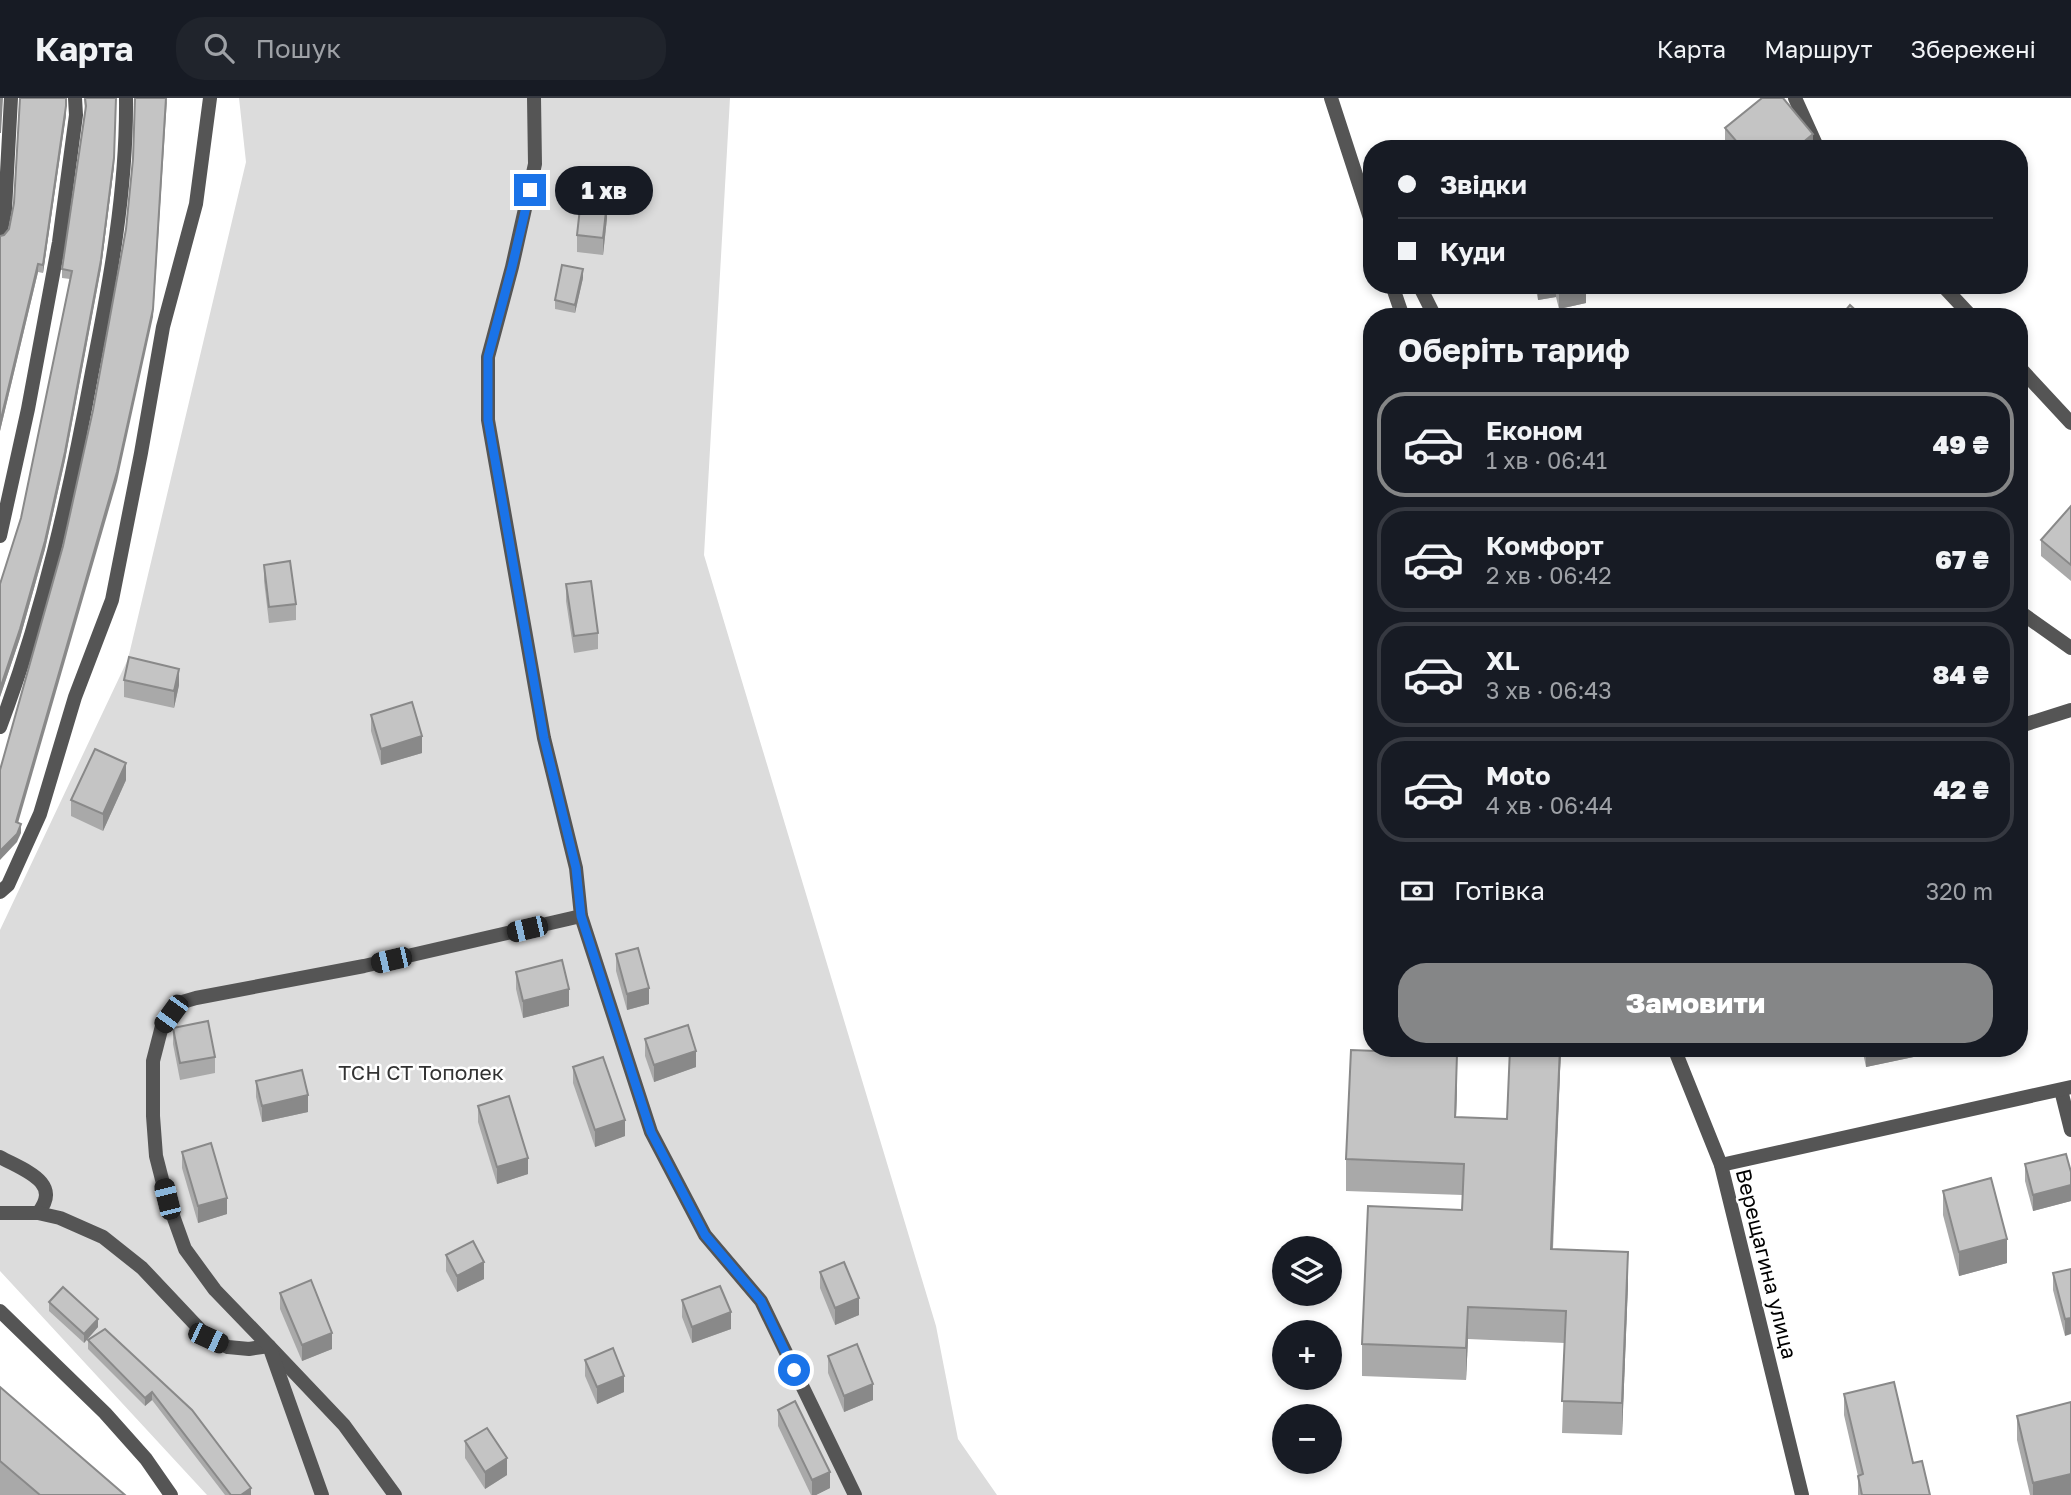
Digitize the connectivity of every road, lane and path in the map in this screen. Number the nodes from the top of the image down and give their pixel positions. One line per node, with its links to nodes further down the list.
1 (11, 98): 12 (street)
2 (75, 98): 17 (street)
3 (126, 98): 22 (street)
4 (210, 98): 23 (street)
5 (534, 98): 24 (street)
6 (1331, 98): 9 (street)
7 (1795, 98): 8 (street)
8 (1814, 140)
9 (1346, 144): 10 (street); 11 (street)
10 (1363, 177)
11 (1363, 196)
12 (0, 235)
13 (1950, 294): 14 (street)
14 (1964, 308)
15 (2028, 377): 16 (street)
16 (2071, 423)
17 (0, 536)
18 (2028, 618): 19 (street)
19 (2071, 648)
20 (2071, 710): 21 (street)
21 (2028, 723)
22 (0, 727)
23 (0, 892)
24 (581, 916): 33 (street); 37 (street)
25 (1678, 1057): 29 (street, Верещагина улица)
26 (2066, 1088): 27 (street); 29 (street)
27 (2071, 1130)
28 (0, 1157): 31 (street)
29 (1721, 1166): 38 (street, Верещагина улица)
30 (0, 1213): 31 (street)
31 (38, 1213): 33 (street)
32 (0, 1311): 34 (street)
33 (269, 1346): 35 (street); 36 (street)
34 (171, 1495)
35 (322, 1495)
36 (395, 1495)
37 (855, 1495)
38 (1802, 1495)

